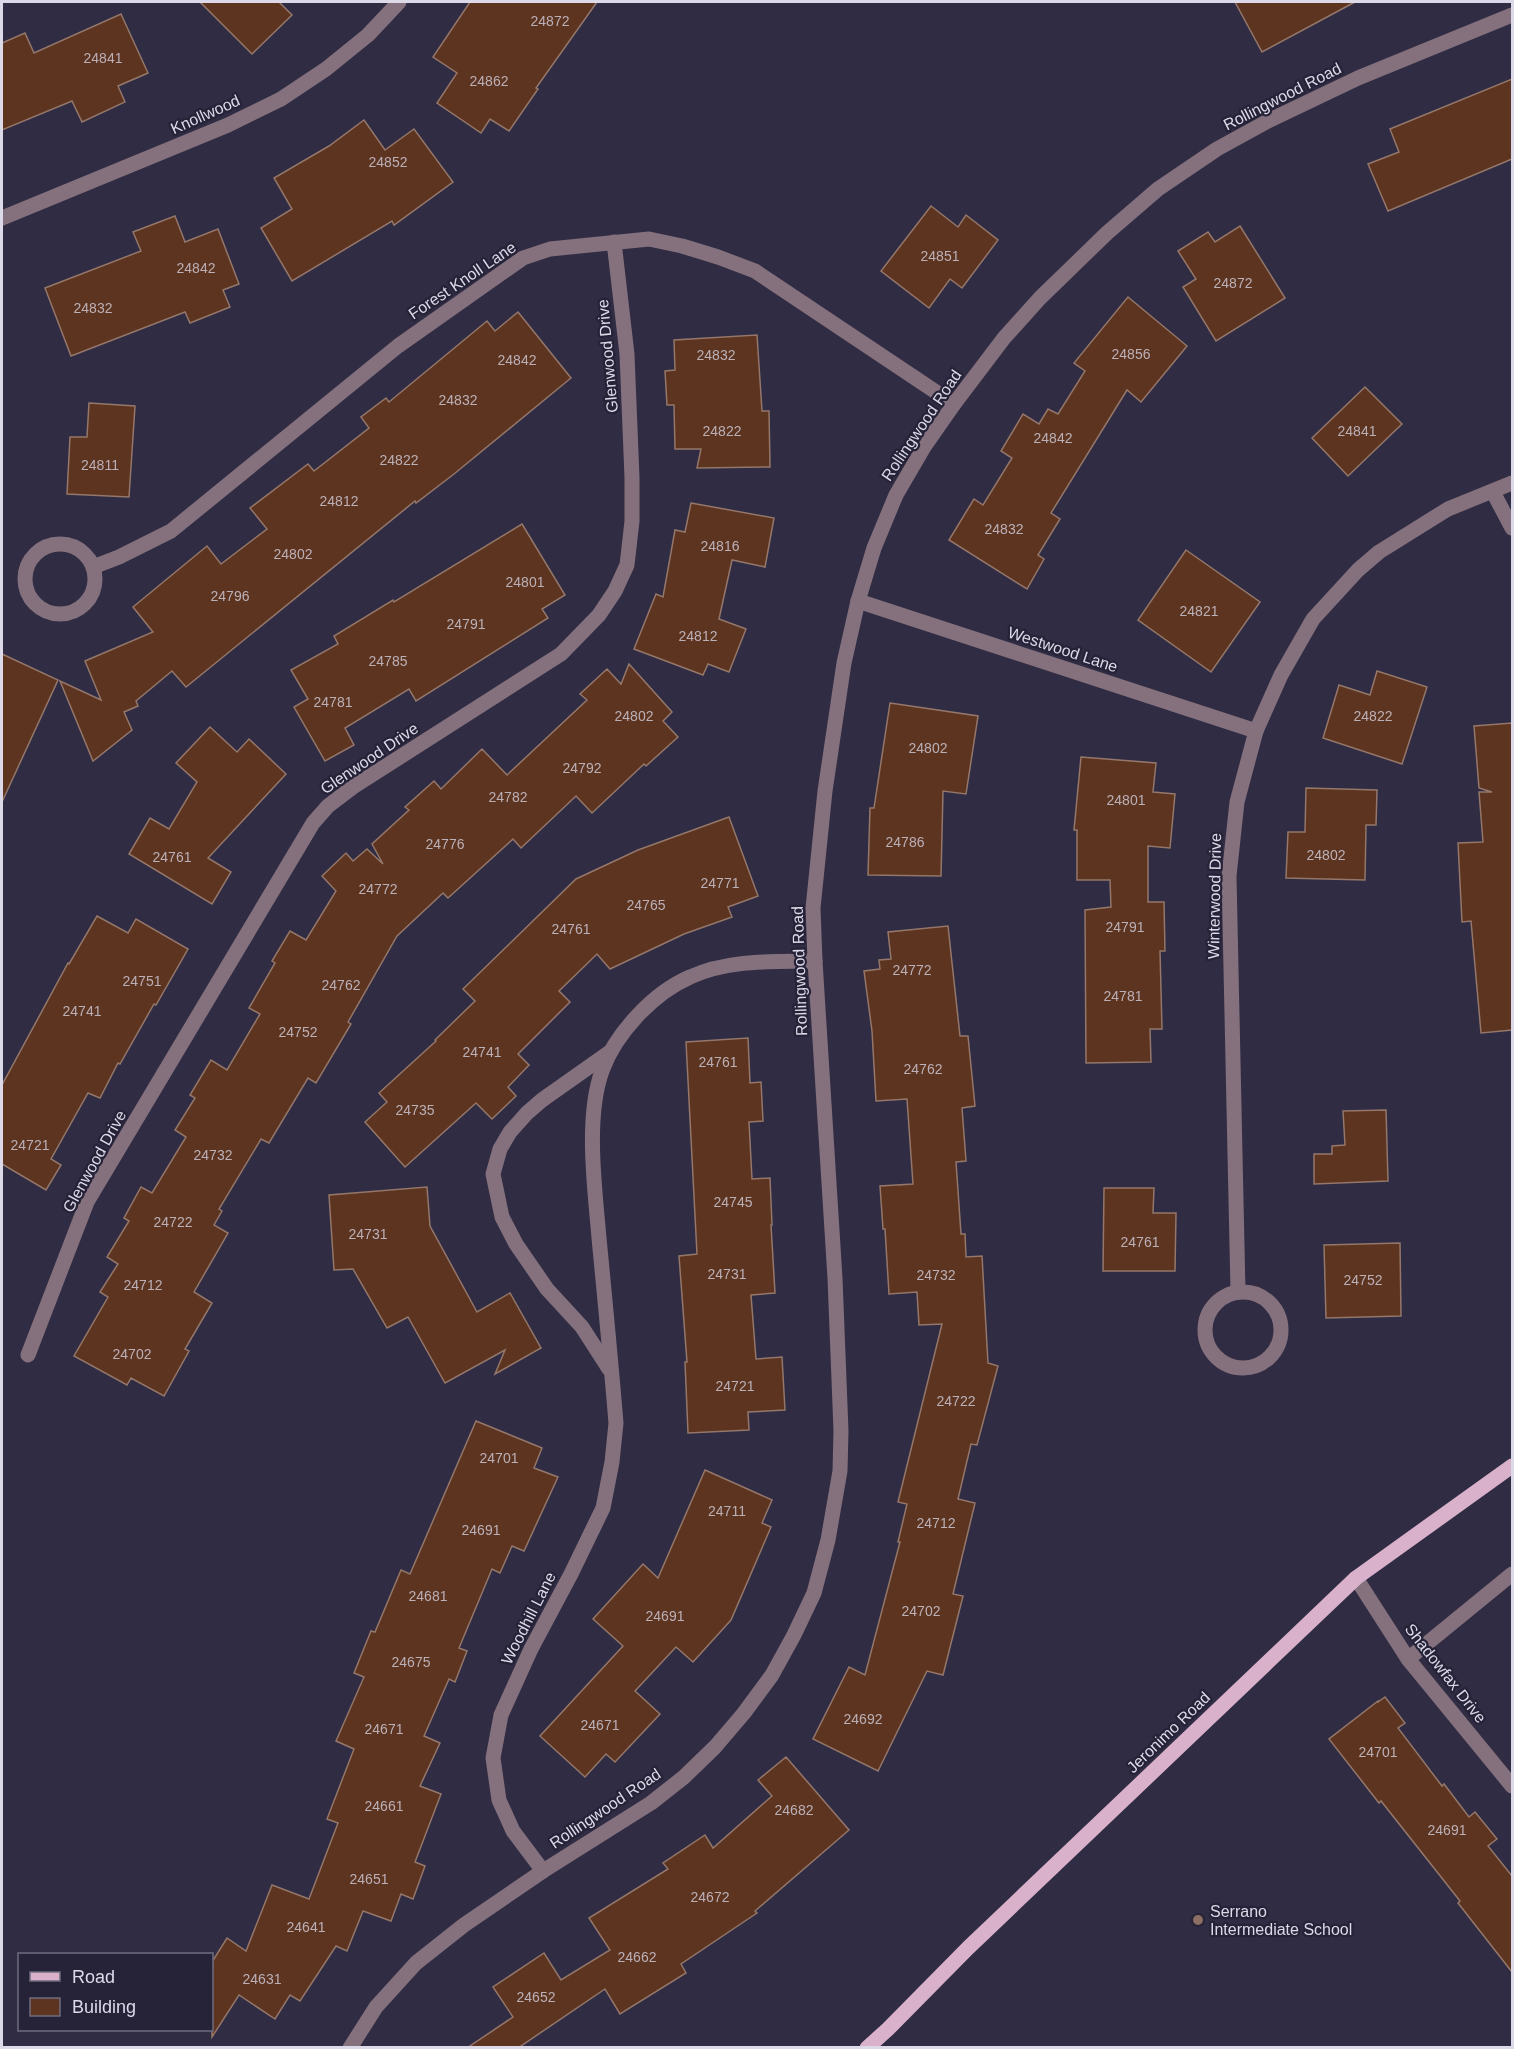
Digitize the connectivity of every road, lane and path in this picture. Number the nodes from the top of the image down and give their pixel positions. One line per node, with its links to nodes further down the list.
1 (399, 2): 3 (street, Knollwood)
2 (1512, 15): 5 (street, Rollingwood Road)
3 (2, 218)
4 (614, 242): 5 (street, Forest Knoll Lane); 9 (street, Forest Knoll Lane); 15 (street, Glenwood Drive)
5 (954, 404): 10 (street, Rollingwood Road)
6 (1512, 483): 7 (street, Winterwood Drive)
7 (1493, 492): 8 (street); 11 (street, Winterwood Drive)
8 (1512, 528)
9 (93, 567): 9 (street)
10 (858, 601): 11 (street, Westwood Lane); 12 (street, Rollingwood Road)
11 (1256, 731): 14 (street, Winterwood Drive)
12 (815, 961): 13 (street, Woodhill Lane); 22 (street, Rollingwood Road)
13 (610, 1053): 16 (street, Woodhill Lane); 16 (street, Woodhill Lane)
14 (1238, 1292): 14 (street)
15 (28, 1355)
16 (611, 1372): 22 (street, Woodhill Lane)
17 (1512, 1466): 19 (main road, Jeronimo Road)
18 (1512, 1574): 20 (street)
19 (1356, 1578): 20 (street, Shadowfax Drive); 24 (main road, Jeronimo Road)
20 (1408, 1659): 21 (street, Shadowfax Drive)
21 (1512, 1785)
22 (543, 1871): 23 (street, Rollingwood Road)
23 (350, 2048)
24 (867, 2048)

